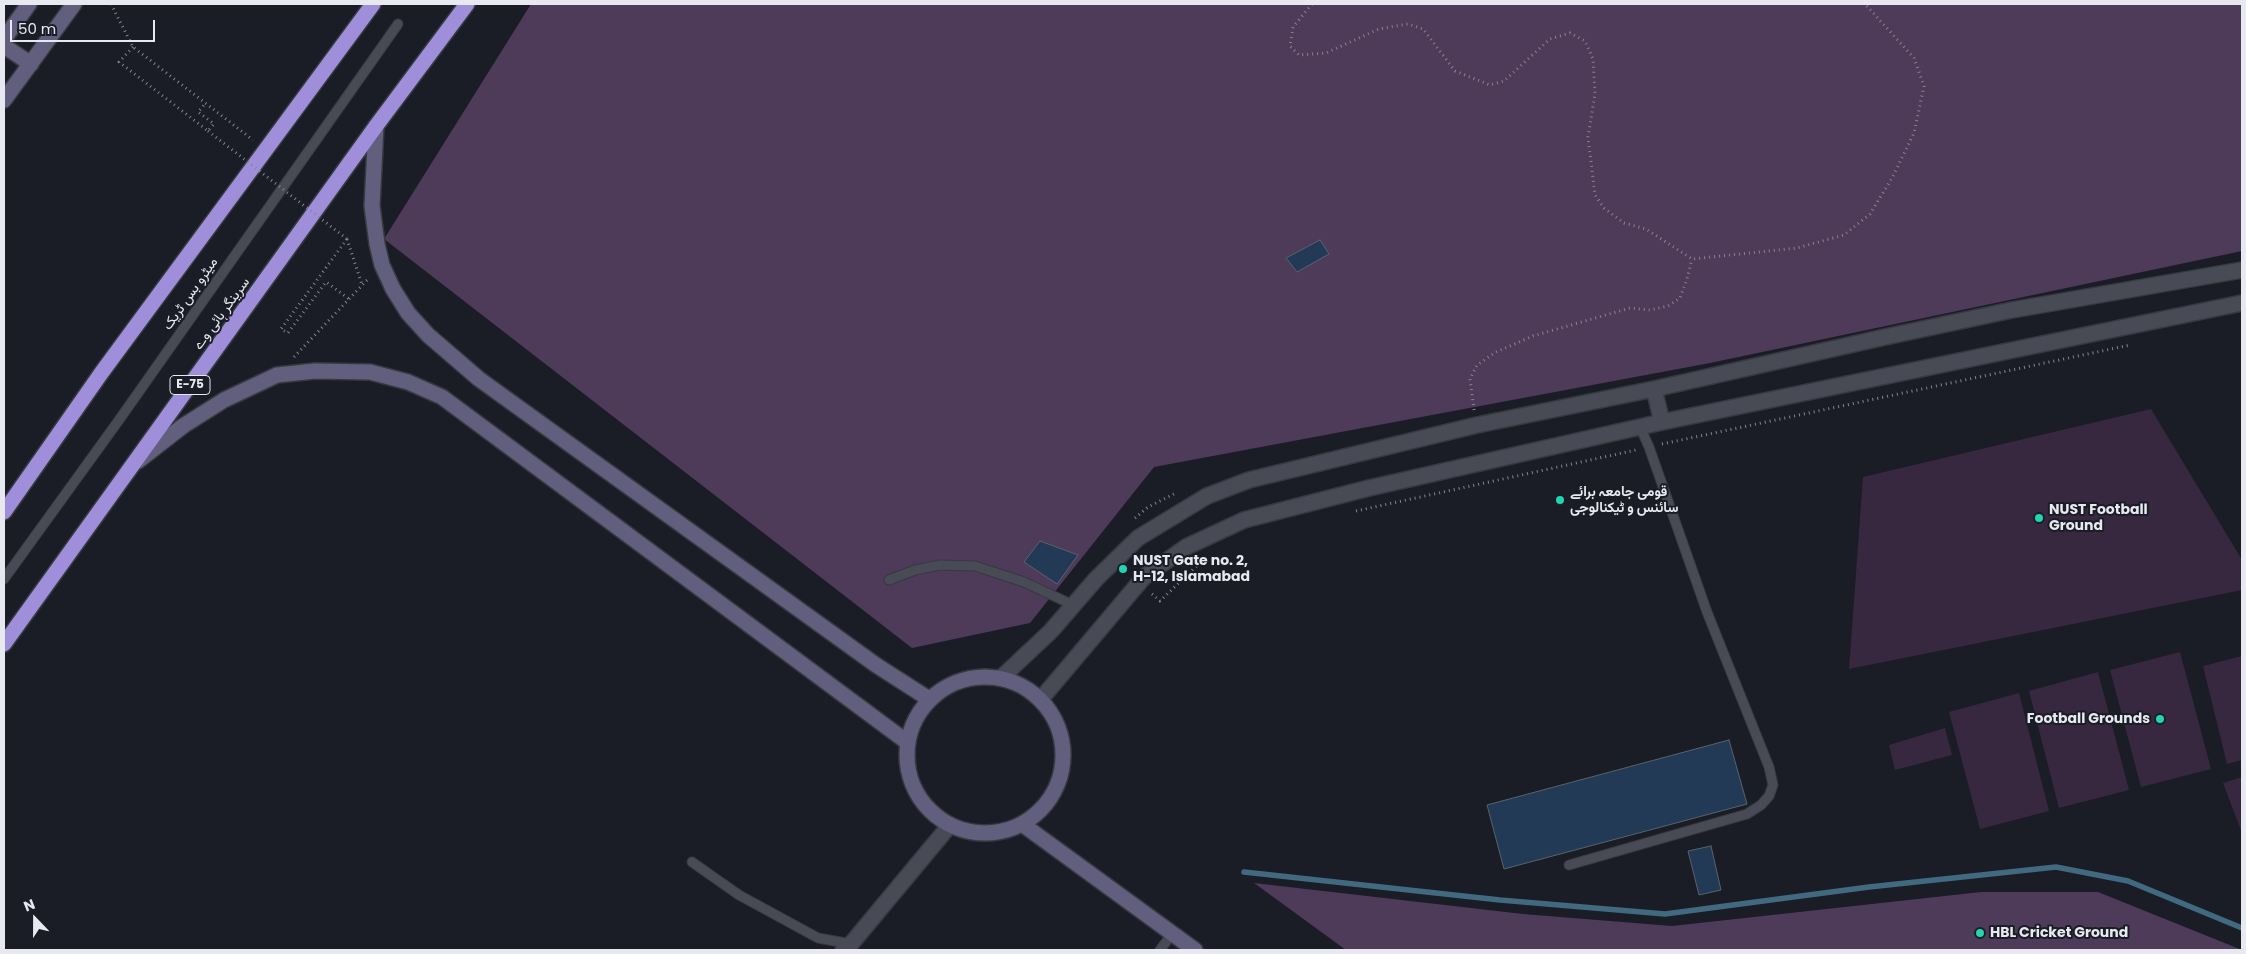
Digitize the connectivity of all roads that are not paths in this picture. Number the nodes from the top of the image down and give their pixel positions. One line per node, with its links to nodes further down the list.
1 (28, 4): 6 (main road)
2 (74, 4): 8 (main road)
3 (373, 4): 17 (highway)
4 (467, 4): 10 (highway, سرینگر ہائی وے / E-75)
5 (398, 24): 18 (lane, میٹرو بس ٹریک)
6 (4, 39)
7 (4, 46): 8 (main road)
8 (30, 64): 9 (main road)
9 (4, 100)
10 (376, 126): 16 (highway, سرینگر ہائی وے / E-75); 23 (main road)
11 (2242, 270): 13 (street)
12 (2242, 303): 14 (street)
13 (1654, 389): 14 (street); 20 (street)
14 (1662, 422): 15 (street)
15 (1640, 427): 24 (street); 29 (lane)
16 (134, 464): 21 (highway, سرینگر ہائی وے / E-75); 25 (main road)
17 (4, 512)
18 (4, 579)
19 (890, 580): 20 (lane)
20 (1073, 605): 22 (street)
21 (4, 644)
22 (1001, 678): 23 (main road); 24 (main road)
23 (929, 700): 25 (main road)
24 (1041, 700): 26 (main road)
25 (907, 742): 27 (main road)
26 (1022, 824): 27 (main road); 30 (main road)
27 (950, 825): 31 (street)
28 (692, 862): 31 (lane)
29 (1569, 865)
30 (1172, 934): 32 (lane); 33 (main road)
31 (847, 947)
32 (1160, 950)
33 (1195, 950)

